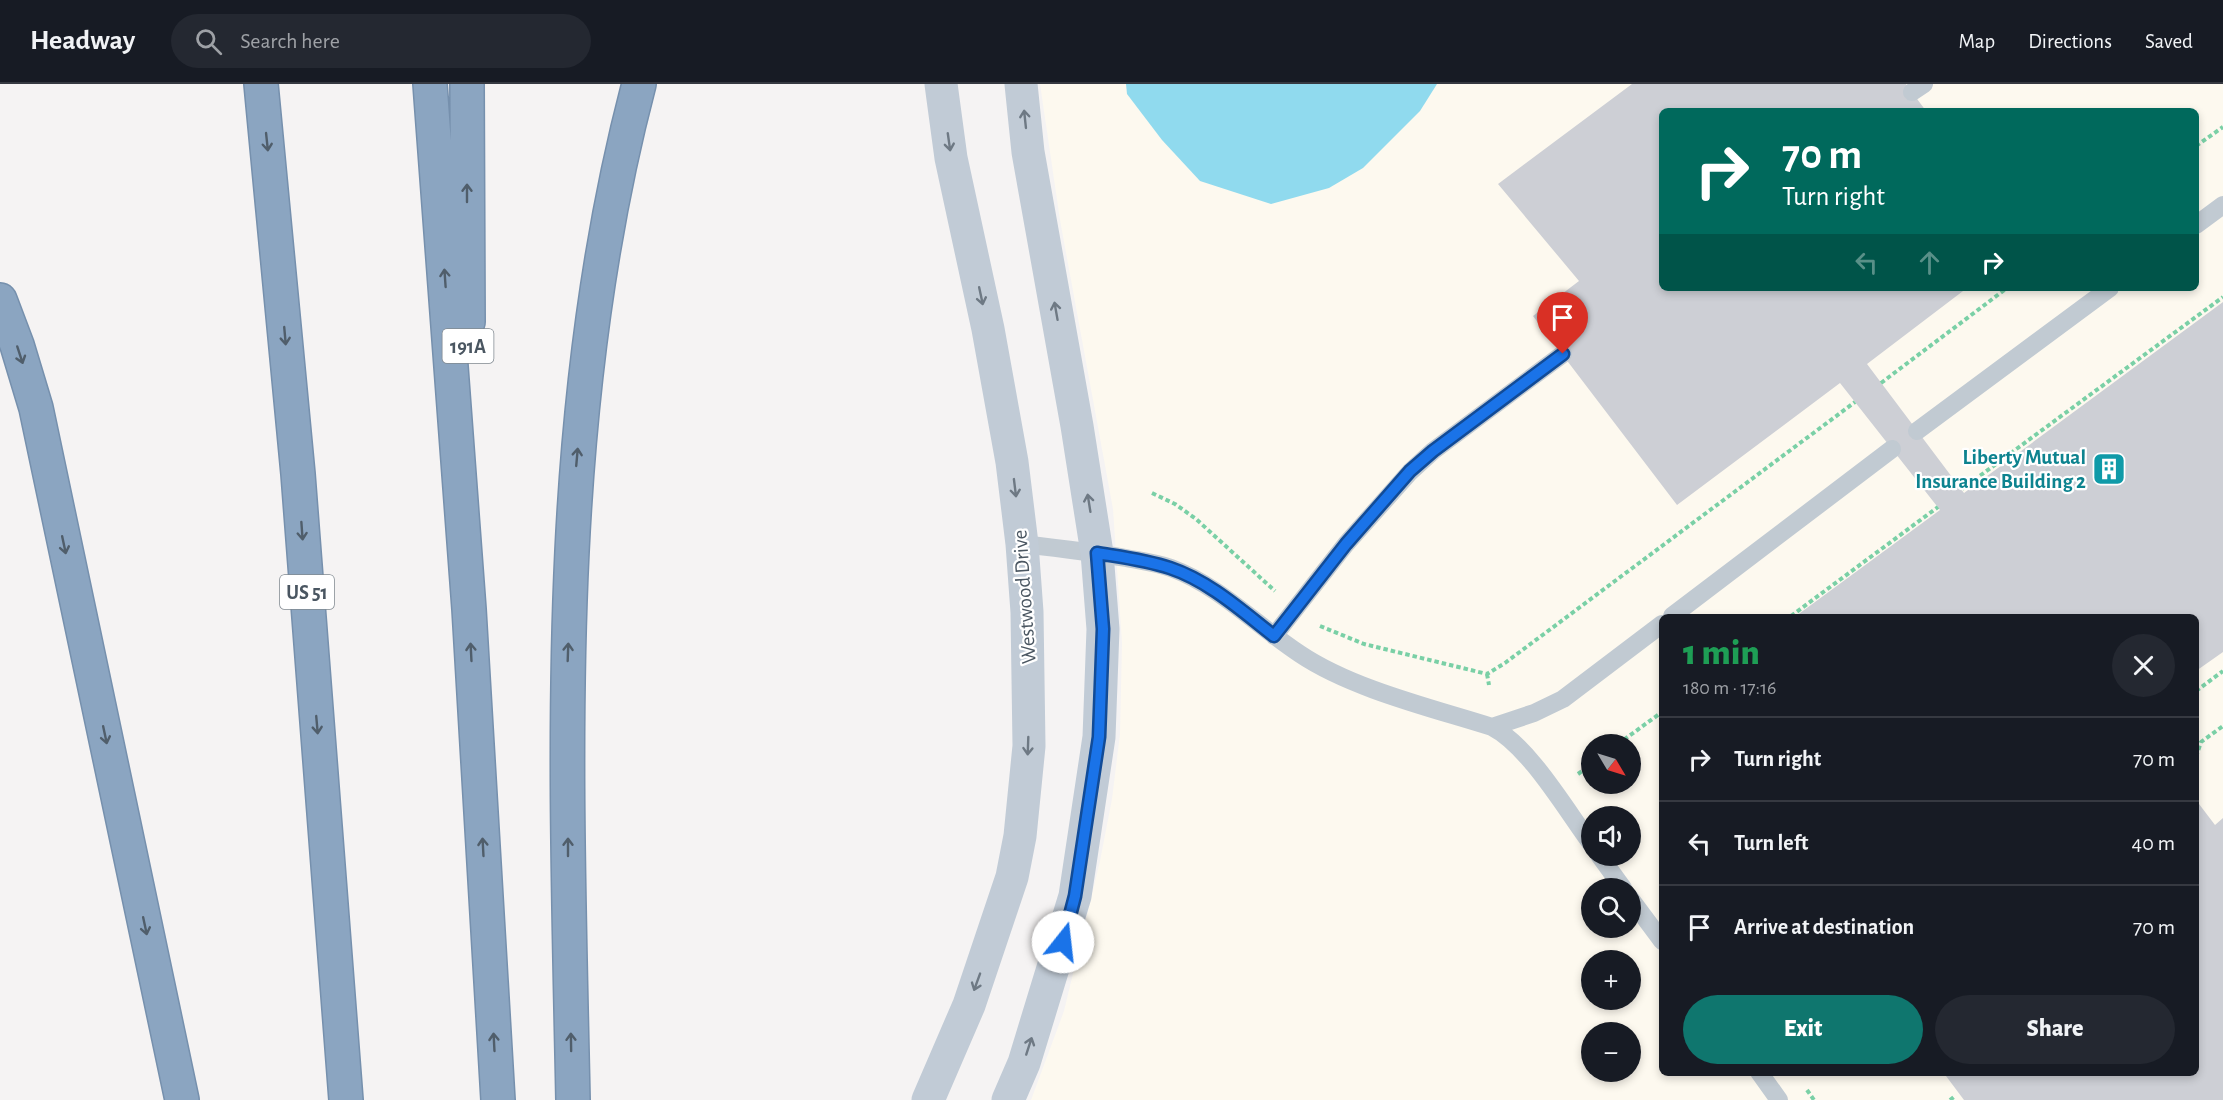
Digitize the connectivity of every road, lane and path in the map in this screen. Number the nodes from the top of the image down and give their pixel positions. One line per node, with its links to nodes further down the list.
1 (261, 84): 49 (highway, US 51, one-way to 49)
2 (430, 84): 26 (highway, one-way to 2)
3 (467, 84): 26 (highway, 191A, one-way to 3)
4 (639, 84): 51 (highway, one-way to 4)
5 (941, 84): 23 (street, Westwood Drive, one-way to 23)
6 (1021, 84): 24 (street, one-way to 6)
7 (2223, 127): 8 (path)
8 (2199, 144)
9 (2223, 205): 10 (lane)
10 (2199, 223)
11 (2003, 291): 16 (path)
12 (2106, 291): 18 (lane)
13 (2223, 297): 20 (path)
14 (0, 300): 48 (highway, one-way to 48)
15 (1563, 354): 31 (lane)
16 (1881, 383)
17 (1855, 402): 33 (path)
18 (1917, 431)
19 (1892, 449): 27 (lane)
20 (1962, 489)
21 (1152, 493): 25 (path)
22 (1938, 507): 28 (path)
23 (1022, 544): 24 (lane); 52 (street, Westwood Drive, one-way to 52)
24 (1097, 553): 31 (lane); 53 (street, one-way to 24)
25 (1275, 591)
26 (469, 609): 50 (highway, one-way to 26)
27 (1675, 614)
28 (1794, 614)
29 (1319, 626): 33 (path)
30 (1659, 626): 38 (lane)
31 (1274, 636): 38 (lane)
32 (2223, 671): 35 (path)
33 (1487, 674): 34 (path)
34 (1489, 685)
35 (2199, 689)
36 (1659, 714): 39 (path)
37 (2223, 726): 40 (path)
38 (1492, 727): 43 (lane)
39 (1632, 734)
40 (2199, 748)
41 (1581, 772): 42 (path)
42 (1575, 776)
43 (1581, 830)
44 (1641, 913): 45 (lane)
45 (1659, 937)
46 (1761, 1076): 54 (lane)
47 (1955, 1096): 55 (path)
48 (182, 1100)
49 (346, 1100)
50 (498, 1100)
51 (573, 1100)
52 (928, 1100)
53 (1008, 1100)
54 (1779, 1100)
55 (1950, 1100)

